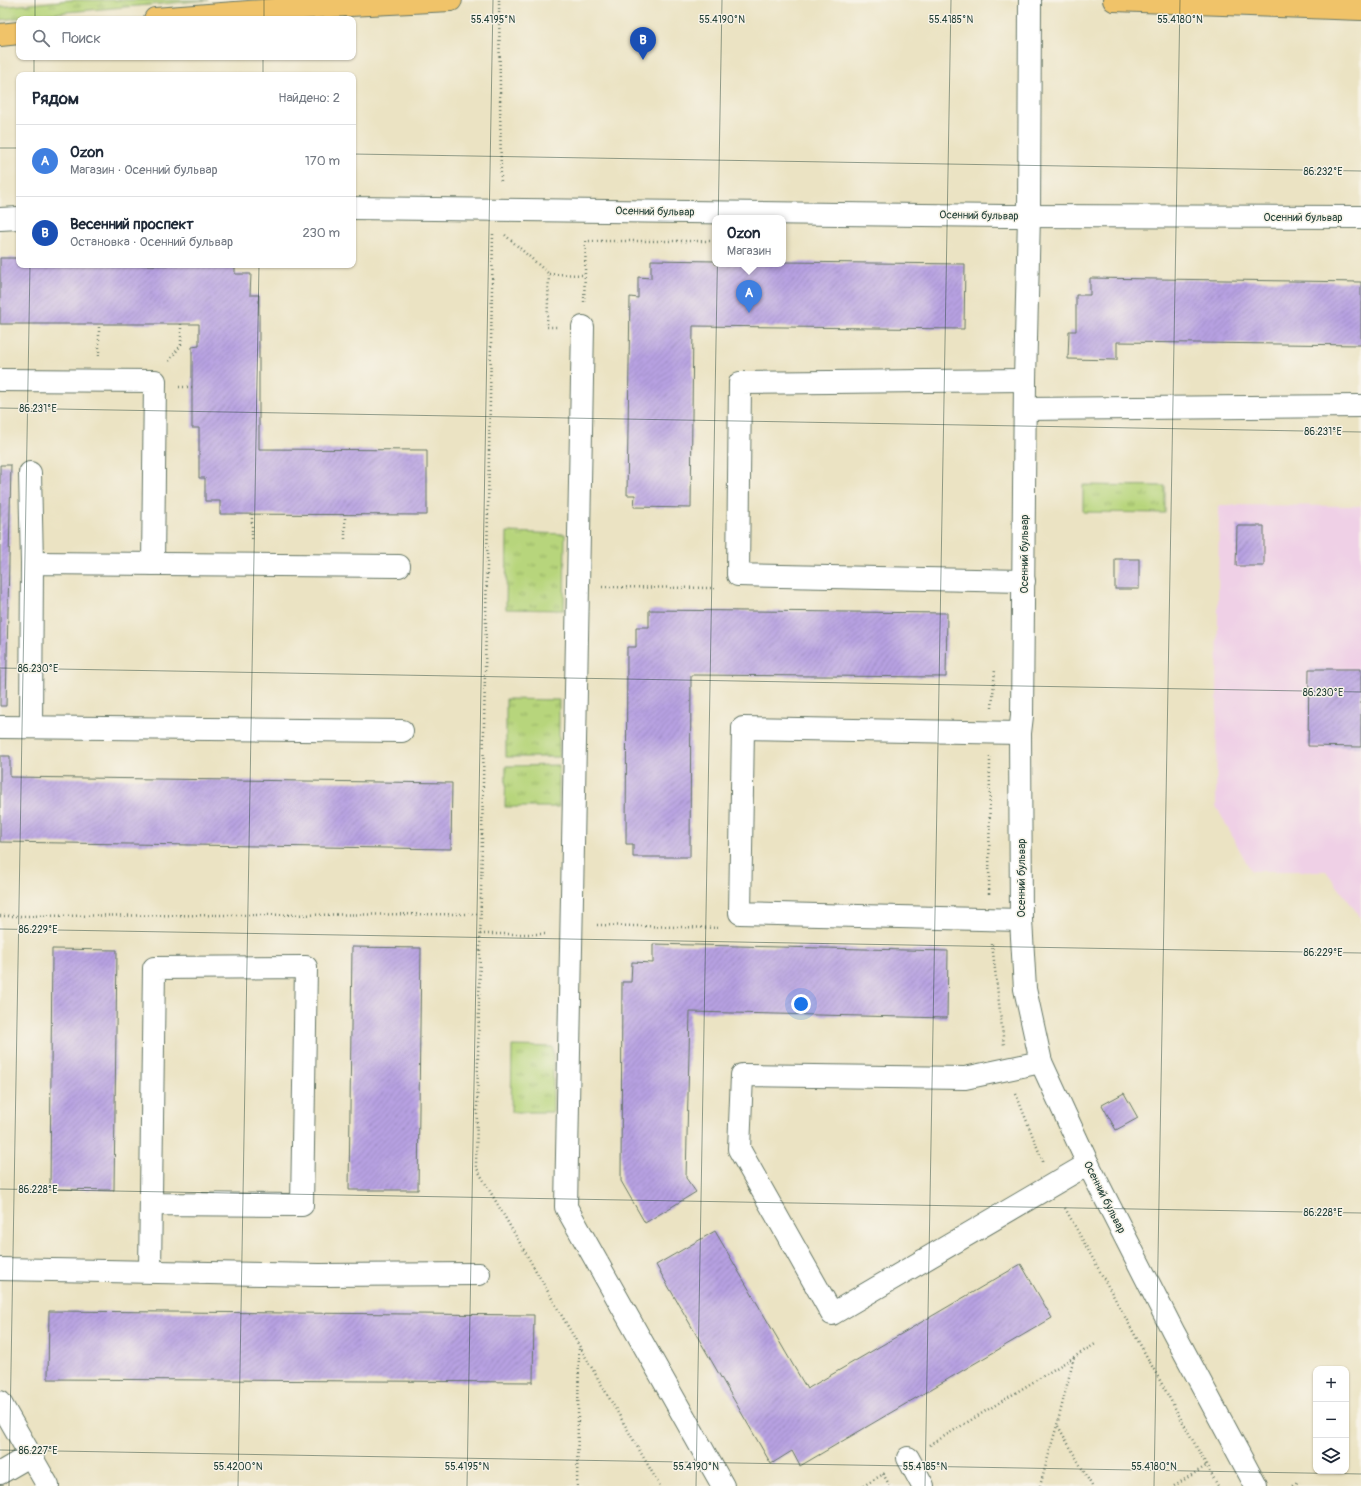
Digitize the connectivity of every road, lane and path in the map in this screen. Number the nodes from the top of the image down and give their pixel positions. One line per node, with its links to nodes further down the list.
1 (451, 0): 6 (main road)
2 (500, 0): 12 (path)
3 (1030, 0): 11 (street, Осенний бульвар)
4 (1114, 0): 5 (main road)
5 (1361, 9)
6 (195, 16)
7 (16, 33): 8 (main road)
8 (0, 35)
9 (356, 208): 12 (street, Осенний бульвар)
10 (786, 216): 11 (street, Осенний бульвар)
11 (1029, 216): 14 (street, Осенний бульвар); 24 (street, Осенний бульвар)
12 (497, 217): 13 (street, Осенний бульвар); 18 (path); 40 (path)
13 (712, 217)
14 (1361, 217)
15 (16, 218): 16 (street)
16 (0, 219)
17 (712, 240): 19 (path)
18 (549, 274): 19 (path); 22 (path)
19 (585, 275): 22 (path)
20 (100, 324): 25 (path)
21 (181, 324): 26 (path)
22 (583, 326): 34 (street)
23 (0, 380): 25 (street)
24 (1025, 380): 28 (street, Осенний бульвар); 33 (street)
25 (98, 381): 26 (street)
26 (155, 381): 31 (street)
27 (1361, 406): 28 (street)
28 (1025, 409): 33 (street, Осенний бульвар)
29 (30, 473): 30 (street)
30 (32, 563): 31 (street); 37 (street)
31 (153, 564): 32 (street)
32 (399, 566)
33 (1024, 581): 39 (street, Осенний бульвар)
34 (578, 587): 35 (path); 44 (street)
35 (667, 587)
36 (0, 727): 37 (street)
37 (31, 727): 38 (street)
38 (402, 731)
39 (1020, 733): 42 (street, Осенний бульвар); 42 (street)
40 (481, 914): 41 (path); 43 (path)
41 (0, 916)
42 (1021, 920): 45 (street, Осенний бульвар)
43 (480, 934): 44 (path); 53 (path)
44 (571, 934): 66 (street)
45 (1041, 1062): 46 (street, Осенний бульвар); 47 (street)
46 (1088, 1164): 47 (street); 74 (street, Осенний бульвар)
47 (1052, 1185): 59 (path)
48 (151, 1204): 48 (street); 50 (street)
49 (0, 1269): 50 (street)
50 (150, 1271): 51 (street)
51 (478, 1274)
52 (1097, 1343): 54 (path)
53 (579, 1345): 64 (path); 65 (path)
54 (1074, 1357): 56 (path); 58 (path)
55 (0, 1402): 57 (street)
56 (1057, 1425): 70 (path); 71 (path)
57 (31, 1455): 60 (street); 63 (street)
58 (908, 1458): 61 (path); 69 (street)
59 (1206, 1466): 72 (path); 73 (path)
60 (0, 1472)
61 (884, 1474): 67 (path); 68 (path)
62 (1300, 1482): 75 (path)
63 (48, 1486)
64 (577, 1486)
65 (660, 1486)
66 (723, 1486)
67 (864, 1486)
68 (890, 1486)
69 (923, 1486)
70 (1040, 1486)
71 (1092, 1486)
72 (1174, 1486)
73 (1218, 1486)
74 (1255, 1486)
75 (1293, 1486)

